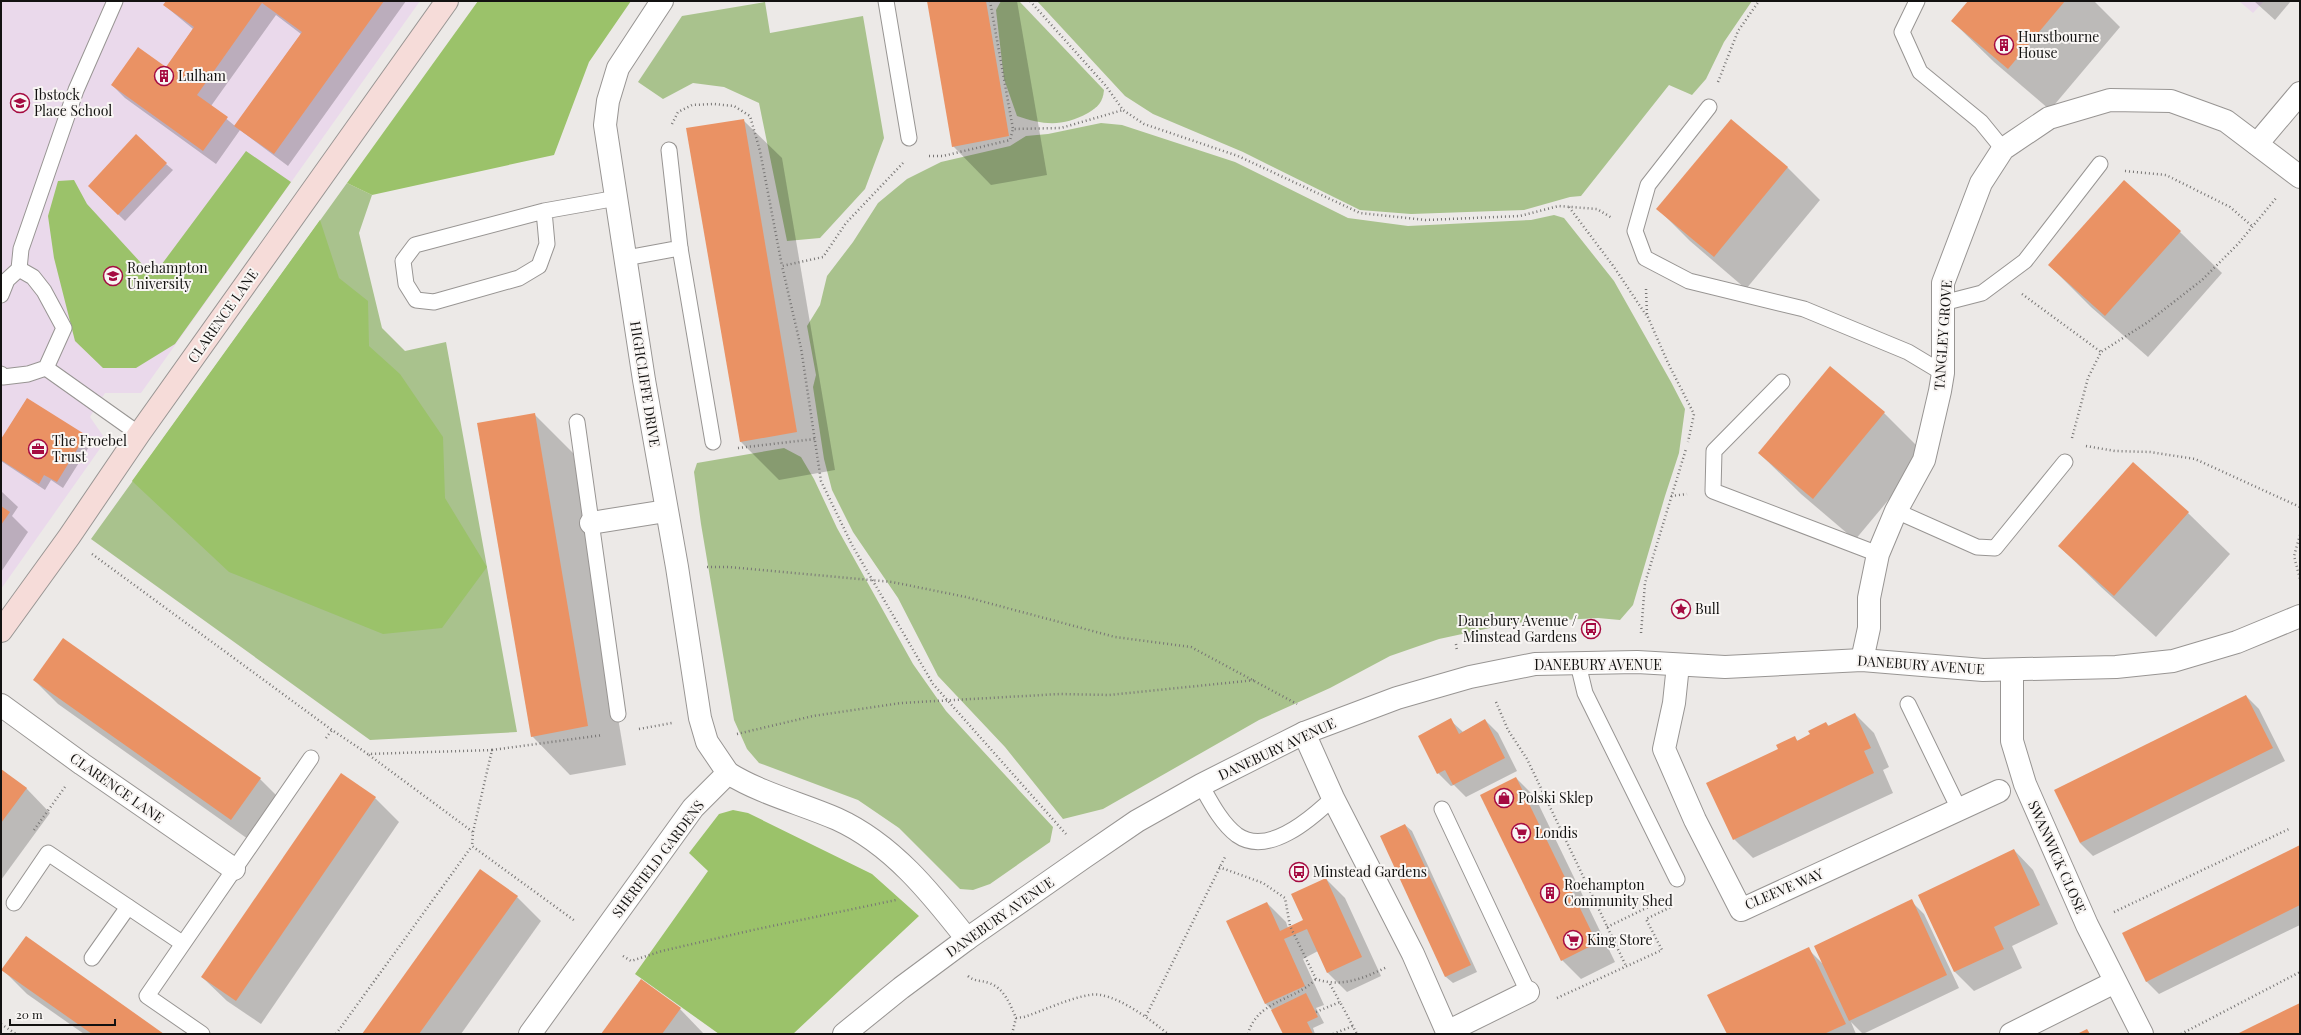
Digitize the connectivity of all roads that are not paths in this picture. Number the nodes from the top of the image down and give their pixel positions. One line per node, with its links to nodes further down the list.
1 (116, 1): 18 (lane)
2 (447, 1): 26 (street, CLARENCE LANE)
3 (662, 1): 14 (street, HIGHCLIFFE DRIVE)
4 (886, 1): 8 (lane)
5 (1917, 1): 10 (lane)
6 (2300, 93): 9 (street)
7 (1709, 106): 22 (lane)
8 (909, 138)
9 (2257, 144): 10 (street, TANGLEY GROVE); 13 (street, TANGLEY GROVE)
10 (2003, 149): 20 (street, TANGLEY GROVE)
11 (669, 150): 16 (lane)
12 (2100, 164): 20 (lane)
13 (2297, 176)
14 (617, 198): 15 (lane); 17 (street, HIGHCLIFFE DRIVE)
15 (544, 211): 15 (lane)
16 (680, 248): 17 (lane); 27 (lane)
17 (626, 258): 29 (street, HIGHCLIFFE DRIVE)
18 (19, 270): 19 (lane); 21 (lane)
19 (1, 295)
20 (1943, 303): 22 (street, TANGLEY GROVE)
21 (46, 368): 23 (lane); 26 (lane)
22 (1943, 373): 30 (street, TANGLEY GROVE)
23 (2, 377)
24 (1782, 382): 32 (lane)
25 (577, 422): 31 (lane)
26 (139, 434): 34 (street, CLARENCE LANE)
27 (713, 442)
28 (2065, 462): 30 (lane)
29 (666, 510): 31 (street); 44 (street, HIGHCLIFFE DRIVE)
30 (1896, 511): 32 (street, TANGLEY GROVE)
31 (591, 523): 41 (lane)
32 (1878, 554): 35 (street, TANGLEY GROVE)
33 (2300, 616): 38 (street, DANEBURY AVENUE)
34 (1, 631)
35 (1862, 660): 37 (street, DANEBURY AVENUE); 38 (street, DANEBURY AVENUE)
36 (1578, 664): 37 (street, DANEBURY AVENUE); 42 (street, DANEBURY AVENUE); 51 (lane)
37 (1678, 665): 49 (street, CLEEVE WAY)
38 (2012, 670): 57 (street, SWANWICK CLOSE)
39 (1908, 704): 49 (lane)
40 (1, 705): 50 (street, CLARENCE LANE)
41 (618, 714)
42 (1304, 733): 45 (street, DANEBURY AVENUE); 47 (street)
43 (311, 758): 50 (lane)
44 (728, 773): 54 (street); 61 (street, SHERFIELD GARDENS)
45 (1201, 785): 47 (lane); 54 (street, DANEBURY AVENUE)
46 (1999, 791): 49 (street, CLEEVE WAY)
47 (1333, 798): 59 (street)
48 (1442, 809): 58 (lane)
49 (1959, 809)
50 (234, 869): 55 (lane)
51 (1677, 879)
52 (14, 903): 53 (lane)
53 (128, 907): 55 (lane); 56 (lane)
54 (967, 939): 62 (street, DANEBURY AVENUE)
55 (182, 943): 60 (lane)
56 (92, 958)
57 (2115, 982): 63 (street); 64 (street, SWANWICK CLOSE)
58 (1528, 992): 59 (street)
59 (1447, 1033)
60 (202, 1034)
61 (530, 1034)
62 (844, 1034)
63 (2012, 1034)
64 (2142, 1034)

